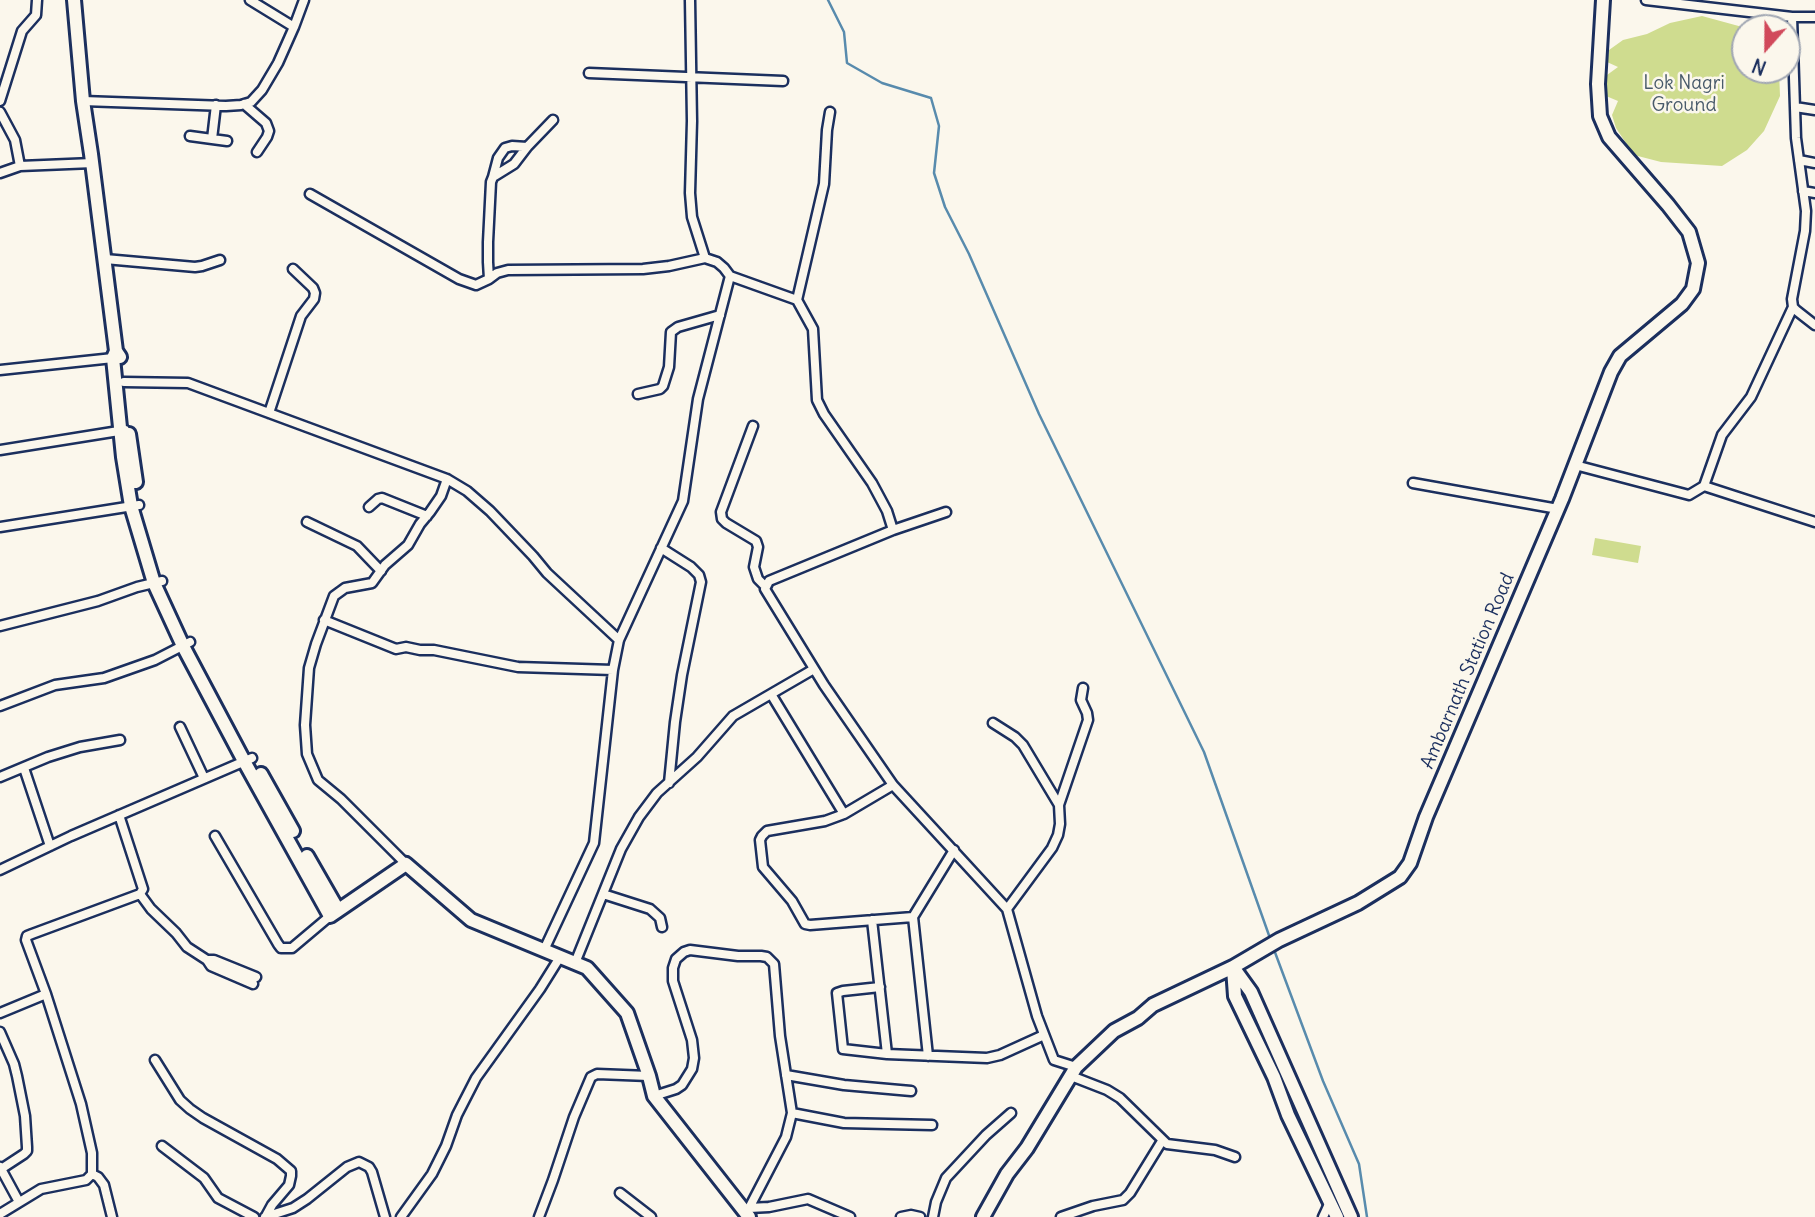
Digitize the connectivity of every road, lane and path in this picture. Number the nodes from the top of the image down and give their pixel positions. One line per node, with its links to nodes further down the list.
1 (37, 0): 14 (street)
2 (74, 0): 15 (street)
3 (250, 0): 9 (street)
4 (304, 0): 9 (street)
5 (690, 0): 11 (street)
6 (1603, 0): 55 (street, Ambarnath Station Road)
7 (1646, 0): 8 (street)
8 (1766, 14)
9 (295, 27): 16 (street)
10 (589, 73): 11 (street)
11 (691, 76): 12 (street); 37 (street)
12 (783, 80)
13 (1794, 84): 18 (street)
14 (0, 100)
15 (83, 101): 17 (street); 29 (street)
16 (244, 104): 17 (street); 27 (street)
17 (216, 105): 24 (street)
18 (1795, 107): 19 (street); 28 (street)
19 (1815, 110)
20 (0, 112): 31 (street)
21 (830, 112): 43 (street)
22 (553, 120): 26 (street)
23 (190, 136): 24 (street)
24 (212, 139): 25 (street)
25 (227, 141)
26 (527, 147): 33 (street); 33 (street)
27 (257, 152)
28 (1799, 160): 30 (street); 34 (street)
29 (93, 163): 31 (street); 38 (street)
30 (1815, 163)
31 (20, 166): 32 (street)
32 (0, 173)
33 (493, 177): 42 (street)
34 (1803, 191): 35 (street); 44 (street)
35 (1815, 193)
36 (310, 194): 42 (street)
37 (705, 258): 41 (street); 42 (street)
38 (105, 259): 39 (street); 47 (street)
39 (220, 260)
40 (293, 270): 51 (street)
41 (730, 276): 43 (street); 45 (street)
42 (489, 279)
43 (797, 300): 67 (street)
44 (1793, 307): 46 (street); 58 (street)
45 (720, 315): 50 (street); 68 (street)
46 (1815, 325)
47 (115, 355): 48 (street); 49 (street); 53 (street)
48 (0, 370)
49 (124, 382): 51 (street); 53 (street)
50 (638, 394)
51 (269, 413): 56 (street)
52 (753, 426): 71 (street)
53 (125, 430): 54 (street); 59 (street)
54 (0, 450)
55 (1575, 465): 58 (street); 61 (street, Ambarnath Station Road)
56 (447, 479): 63 (street); 74 (street)
57 (1413, 483): 61 (street)
58 (1704, 486): 65 (street)
59 (135, 506): 66 (street); 70 (street)
60 (369, 508): 63 (street)
61 (1558, 509): 108 (street, Ambarnath Station Road)
62 (946, 512): 67 (street)
63 (427, 516): 69 (street)
64 (307, 522): 69 (street)
65 (1815, 522)
66 (0, 527)
67 (894, 530): 71 (street)
68 (662, 548): 74 (street); 88 (street)
69 (381, 570): 72 (street)
70 (158, 582): 73 (street); 75 (street)
71 (765, 586): 76 (street)
72 (324, 621): 77 (street); 96 (street)
73 (0, 626)
74 (619, 640): 77 (street)
75 (186, 644): 80 (street); 84 (street)
76 (814, 669): 79 (street); 89 (street)
77 (613, 670): 105 (street)
78 (1083, 688): 90 (street)
79 (771, 694): 88 (street); 91 (street)
80 (0, 706)
81 (993, 723): 90 (street)
82 (180, 727): 87 (street)
83 (120, 740): 85 (street)
84 (248, 760): 87 (street); 101 (street)
85 (24, 768): 86 (street); 94 (street)
86 (0, 777)
87 (204, 779): 92 (street)
88 (669, 783): 99 (street)
89 (893, 785): 91 (street); 95 (street)
90 (1059, 804): 100 (street)
91 (844, 814): 103 (street)
92 (119, 815): 94 (street); 98 (street)
93 (215, 836): 101 (street)
94 (50, 846): 97 (street)
95 (954, 850): 100 (street); 102 (street)
96 (406, 864): 101 (street); 105 (street)
97 (0, 870)
98 (140, 894): 109 (street); 111 (street)
99 (603, 894): 104 (street); 107 (street)
100 (1007, 909): 114 (street)
101 (334, 913)
102 (913, 917): 103 (street); 116 (street)
103 (872, 920): 110 (street)
104 (663, 927)
105 (544, 950): 106 (street)
106 (561, 957): 107 (street); 141 (street)
107 (575, 963): 120 (street)
108 (1233, 967): 118 (street, Ambarnath Station Road); 133 (street); 153 (street)
109 (254, 981)
110 (880, 987): 115 (street); 115 (street)
111 (46, 994): 112 (street); 130 (street)
112 (0, 1013)
113 (0, 1032): 129 (street)
114 (1044, 1035): 116 (street); 118 (street)
115 (887, 1054): 116 (street)
116 (928, 1056)
117 (155, 1060): 139 (street)
118 (1073, 1071): 126 (street); 149 (street, Ambarnath Station Road)
119 (786, 1075): 121 (street); 122 (street); 123 (street)
120 (649, 1076): 122 (street); 142 (street)
121 (911, 1091)
122 (654, 1096): 135 (street)
123 (792, 1113): 125 (street); 135 (street)
124 (1011, 1113): 148 (street)
125 (932, 1125)
126 (1162, 1141): 128 (street); 150 (street)
127 (162, 1146): 138 (street)
128 (1235, 1157)
129 (0, 1168): 132 (street)
130 (92, 1174): 132 (street); 137 (street)
131 (620, 1193): 134 (street)
132 (19, 1202): 136 (street)
133 (1330, 1202): 151 (street); 152 (street)
134 (640, 1208): 143 (street); 144 (street)
135 (748, 1213): 145 (street)
136 (0, 1214)
137 (112, 1217)
138 (254, 1217)
139 (266, 1217): 140 (street)
140 (384, 1217)
141 (401, 1217)
142 (539, 1217)
143 (642, 1217)
144 (651, 1217)
145 (850, 1217)
146 (901, 1217): 147 (street)
147 (920, 1217)
148 (933, 1217)
149 (983, 1217)
150 (1061, 1217)
151 (1323, 1217)
152 (1336, 1217)
153 (1351, 1217)

